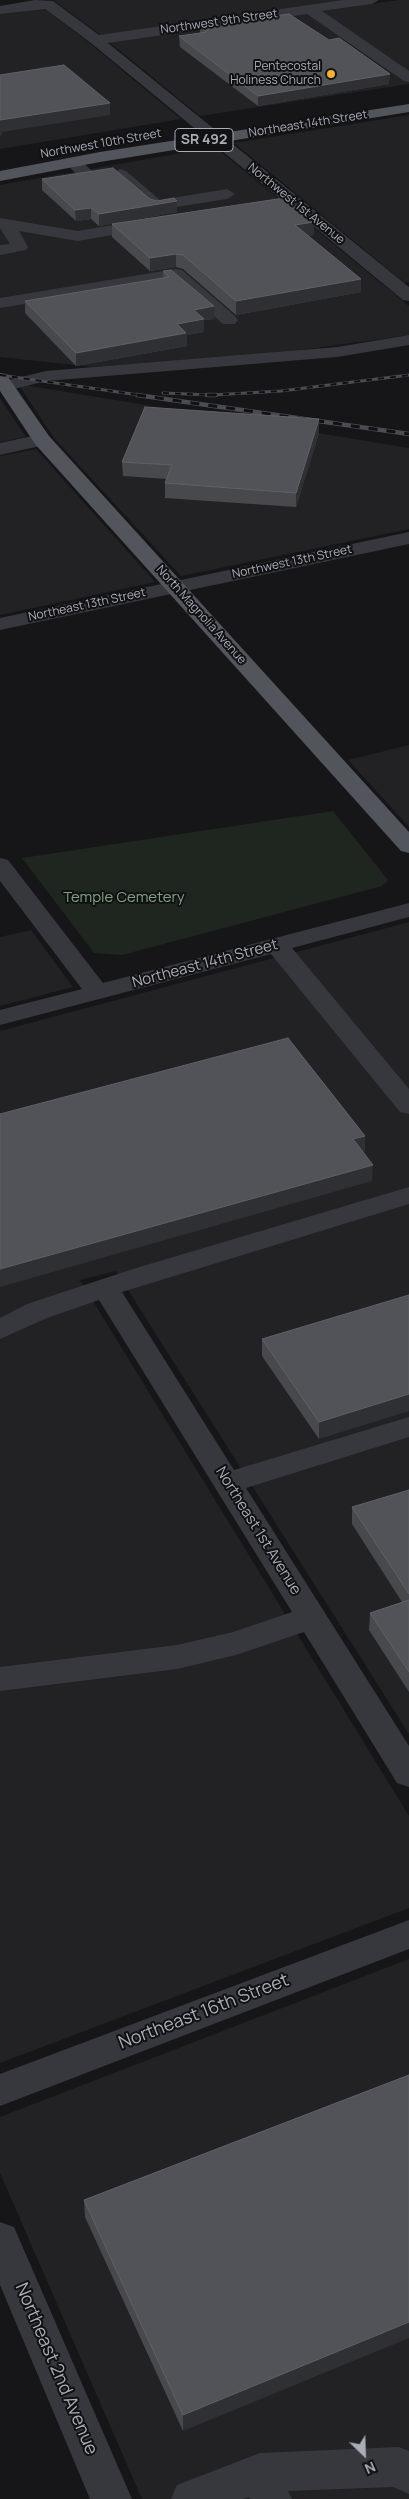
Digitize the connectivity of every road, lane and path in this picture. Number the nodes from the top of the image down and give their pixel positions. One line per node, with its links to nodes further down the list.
1 (372, 0): 3 (street, Northwest 9th Street)
2 (45, 2): 4 (street); 5 (street, Northwest 1st Avenue)
3 (309, 9): 5 (street, Northwest 9th Street); 6 (street)
4 (0, 10)
5 (96, 40): 9 (street, Northwest 1st Avenue)
6 (409, 78)
7 (409, 95): 9 (main road, Northwest 10th Street / SR 492)
8 (409, 108): 10 (main road, Northeast 14th Street / SR 492)
9 (203, 127): 10 (street, Northwest 1st Avenue); 12 (main road, Northwest 10th Street / SR 492)
10 (217, 138): 12 (main road, Northeast 14th Street / SR 492); 18 (street, Northwest 1st Avenue)
11 (35, 154): 12 (main road)
12 (67, 156): 13 (main road, Northwest 10th Street / SR 492); 14 (street); 16 (main road, Northeast 14th Street / SR 492)
13 (0, 162)
14 (85, 173)
15 (120, 174): 17 (street)
16 (0, 176)
17 (227, 194)
18 (292, 200): 19 (street); 25 (street, Northwest 1st Avenue)
19 (272, 204)
20 (166, 221): 22 (street)
21 (4, 224): 22 (street); 24 (street)
22 (78, 236): 23 (street)
23 (93, 249)
24 (0, 250)
25 (409, 296)
26 (0, 303): 27 (street)
27 (229, 320)
28 (409, 340): 29 (street)
29 (3, 382): 30 (main road, North Magnolia Avenue)
30 (42, 440): 31 (street); 33 (main road, North Magnolia Avenue)
31 (0, 449)
32 (409, 538): 33 (street, Northwest 13th Street)
33 (175, 586): 34 (street, Northeast 13th Street); 35 (main road, North Magnolia Avenue)
34 (0, 624)
35 (409, 846)
36 (0, 865): 39 (street)
37 (409, 910): 38 (street, Northeast 14th Street)
38 (277, 945): 39 (street, Northeast 14th Street); 41 (street)
39 (97, 992): 40 (street, Northeast 14th Street)
40 (0, 1018)
41 (409, 1106)
42 (409, 1195): 43 (street)
43 (106, 1289): 44 (street); 46 (street, Northeast 1st Avenue)
44 (0, 1330)
45 (409, 1427): 46 (street)
46 (227, 1482): 47 (street, Northeast 1st Avenue)
47 (311, 1618): 48 (street); 49 (street, Northeast 1st Avenue)
48 (0, 1679)
49 (409, 1774)
50 (409, 1934): 51 (street, Northeast 16th Street)
51 (0, 2090)
52 (0, 2239): 55 (street, Northeast 2nd Avenue)
53 (409, 2474): 54 (street)
54 (266, 2486): 56 (street)
55 (111, 2499)
56 (192, 2499)

